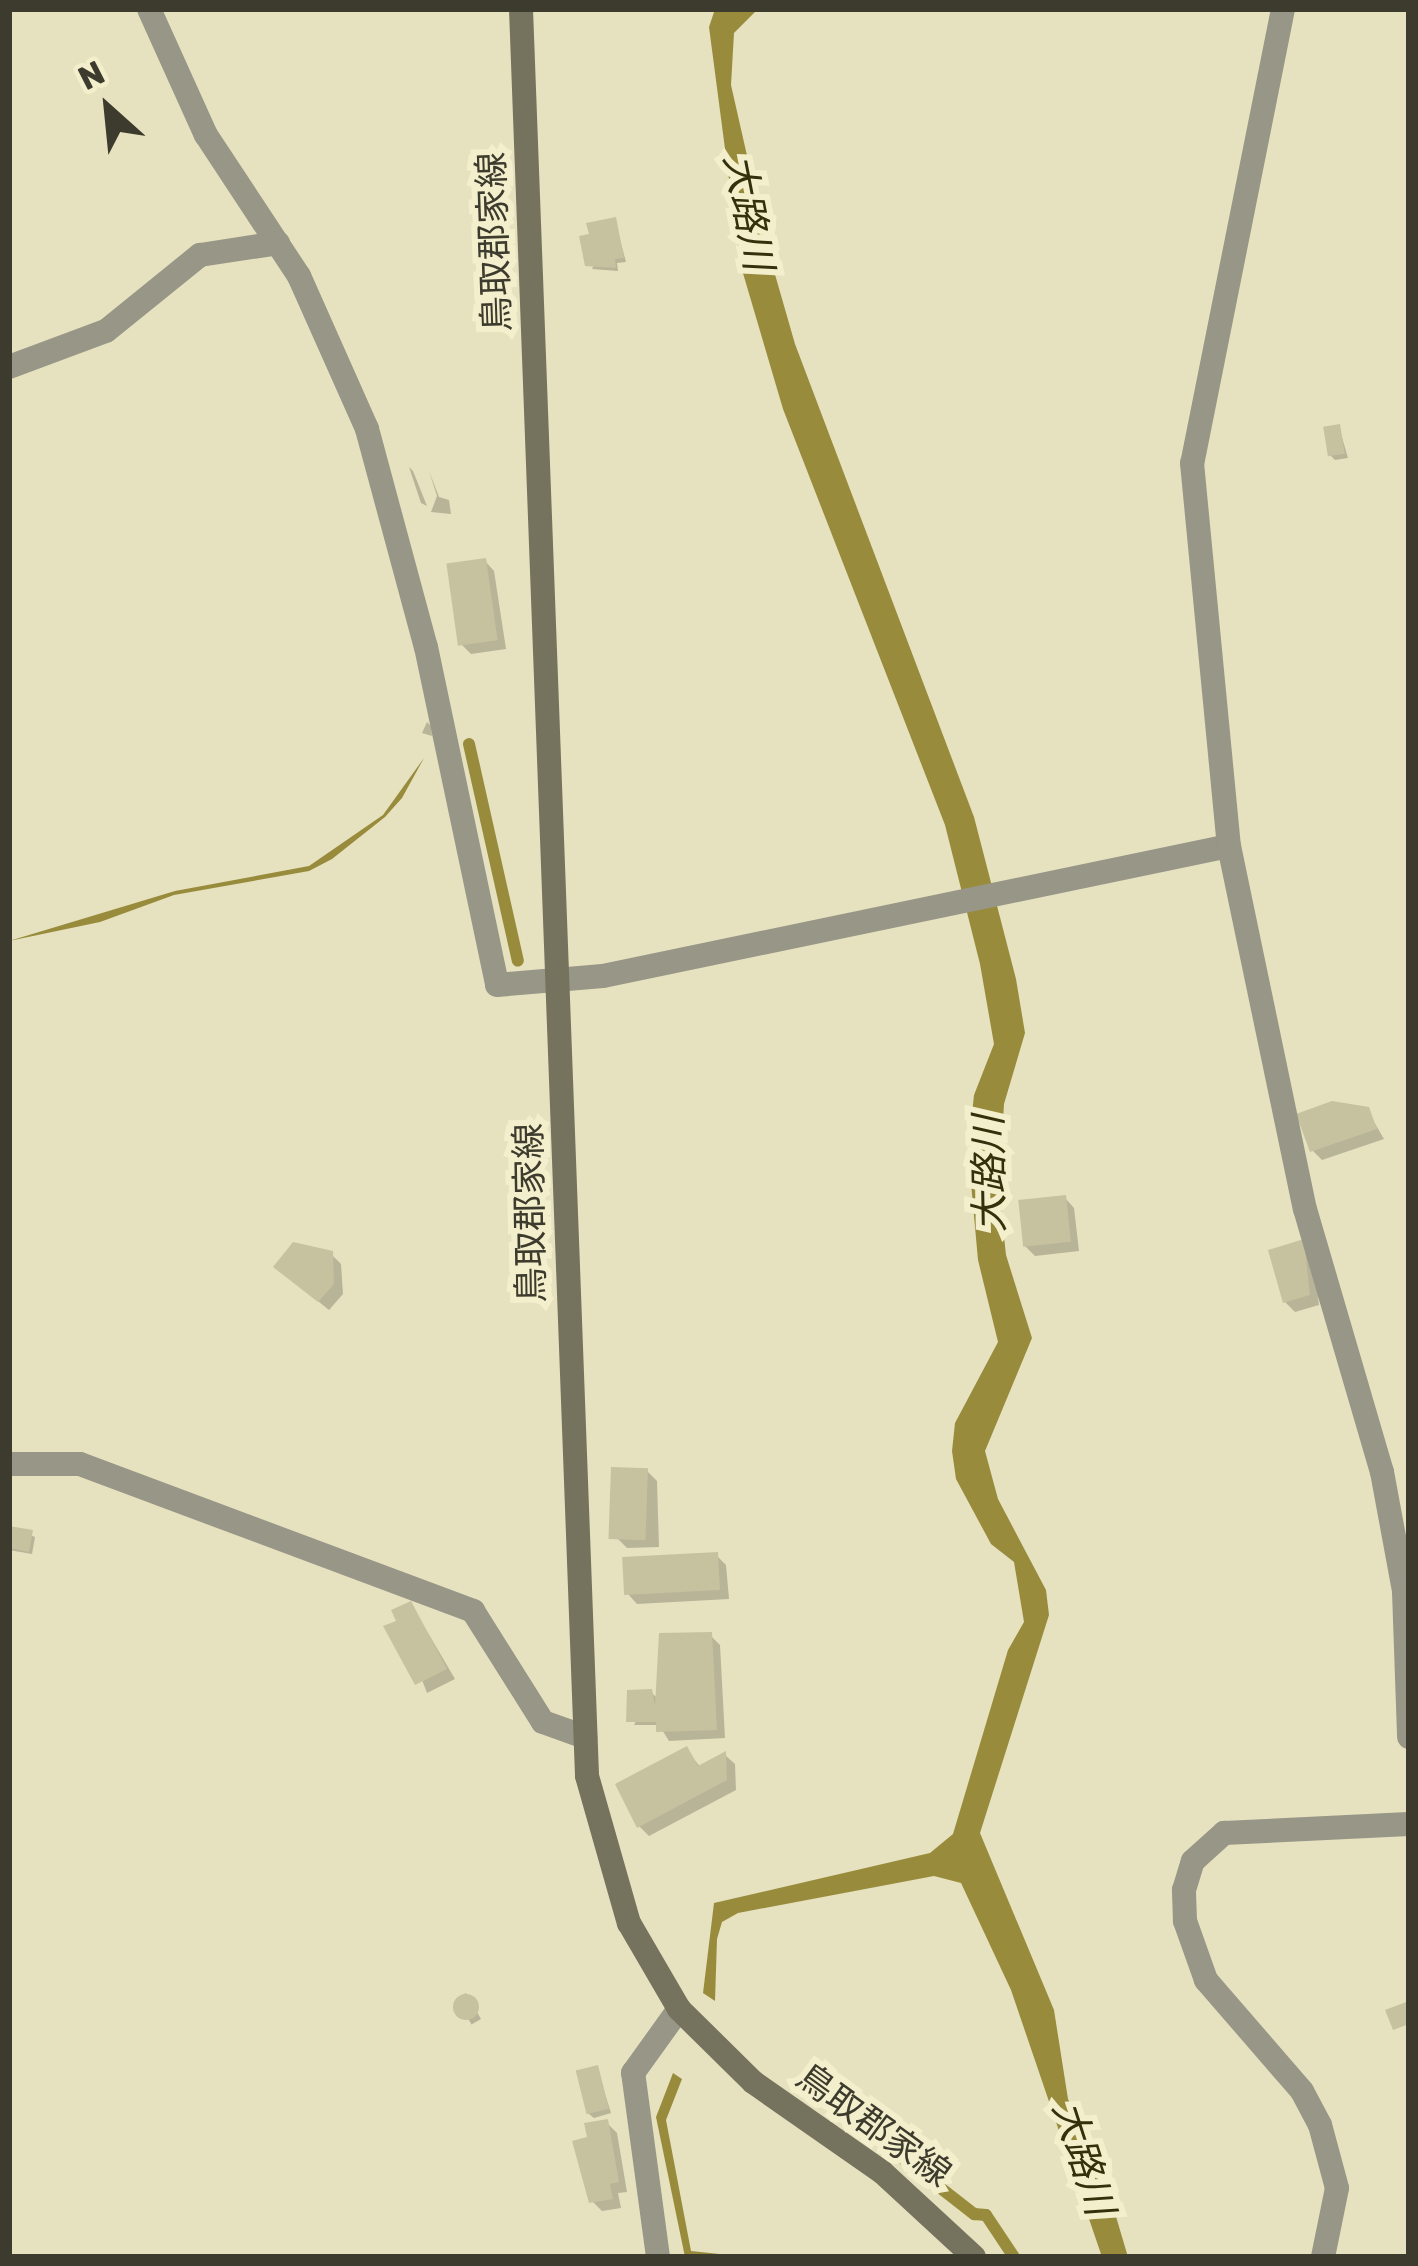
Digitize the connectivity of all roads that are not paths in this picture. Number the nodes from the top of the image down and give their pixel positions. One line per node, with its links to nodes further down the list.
1 (149, 9): 4 (street)
2 (521, 9): 9 (main road, 鳥取郡家線)
3 (1283, 9): 8 (street)
4 (278, 243): 5 (street); 9 (street)
5 (72, 342): 6 (street); 7 (street)
6 (9, 350)
7 (9, 367)
8 (1229, 846): 9 (street); 12 (street)
9 (559, 979): 11 (main road, 鳥取郡家線)
10 (9, 1464): 11 (street)
11 (585, 1737): 14 (main road, 鳥取郡家線)
12 (1409, 1737)
13 (1409, 1824): 17 (street)
14 (679, 2008): 15 (street); 16 (main road, 鳥取郡家線)
15 (658, 2257)
16 (974, 2257)
17 (1323, 2257)

